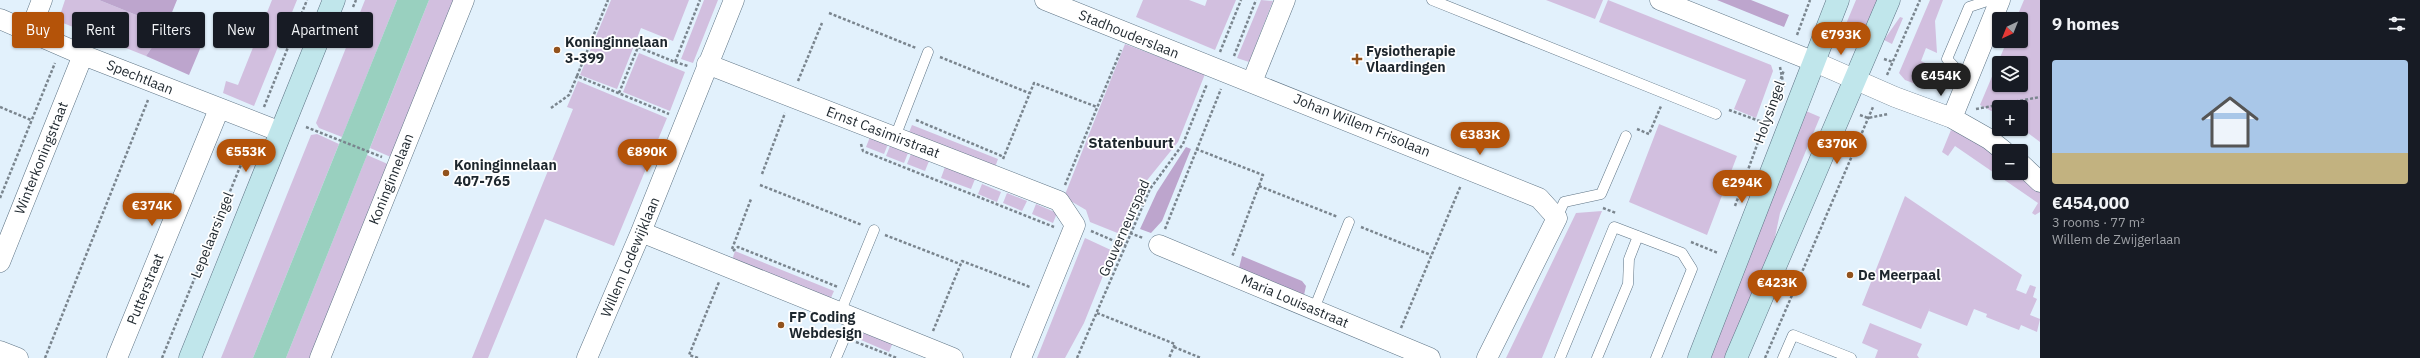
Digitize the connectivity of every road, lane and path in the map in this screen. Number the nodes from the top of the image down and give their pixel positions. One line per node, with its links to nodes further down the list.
1 (42, 0): 20 (street)
2 (307, 0): 55 (path, Lepelaarsingel)
3 (334, 0): 57 (street, Lepelaarsingel)
4 (464, 0): 99 (street, Koninginnelaan)
5 (608, 0): 35 (path)
6 (700, 0): 40 (path)
7 (734, 0): 33 (street, Willem Lodewijklaan)
8 (1045, 0): 24 (street, Stadhouderslaan)
9 (1241, 0): 34 (path, Gouverneurspad)
10 (1256, 0): 34 (path)
11 (1285, 0): 38 (street)
12 (1432, 0): 41 (lane)
13 (1660, 0): 27 (street)
14 (1810, 0): 22 (path, Holysingel)
15 (1838, 0): 25 (street, Holysingel)
16 (1889, 0): 28 (street)
17 (1920, 0): 28 (path)
18 (1990, 0): 37 (lane)
19 (2000, 0): 37 (street)
20 (37, 12)
21 (0, 19): 23 (street, Spechtlaan)
22 (1801, 23): 25 (path); 27 (path, Holysingel)
23 (12, 24)
24 (1128, 32): 34 (street, Stadhouderslaan); 45 (path)
25 (1825, 34): 31 (street, Holysingel)
26 (64, 46): 30 (street, Spechtlaan)
27 (1790, 51): 31 (street); 54 (path, Holysingel)
28 (1867, 51): 36 (street)
29 (928, 52): 50 (lane)
30 (83, 55): 47 (street, Spechtlaan); 82 (street, Winterkoningstraat)
31 (1815, 62): 36 (street); 113 (street, Holysingel)
32 (55, 63): 51 (path)
33 (708, 64): 52 (street, Willem Lodewijklaan); 53 (street, Ernst Casimirstraat)
34 (1221, 71): 38 (street, Johan Willem Frisolaan); 61 (path); 78 (path, Gouverneurspad)
35 (577, 76): 40 (path); 46 (path)
36 (1855, 79): 39 (street); 114 (street)
37 (1968, 81): 49 (street)
38 (1252, 82): 64 (street, Johan Willem Frisolaan)
39 (1881, 89): 49 (street); 115 (path)
40 (618, 93): 52 (path)
41 (1666, 95): 48 (lane); 58 (path)
42 (2040, 97): 49 (path)
43 (149, 100): 95 (path)
44 (0, 107): 51 (path)
45 (1097, 107): 63 (path); 69 (path)
46 (551, 108)
47 (219, 109): 55 (street, Spechtlaan); 96 (street, Putterstraat)
48 (1716, 114): 54 (path)
49 (1954, 114): 60 (street)
50 (904, 115): 59 (lane); 63 (path)
51 (32, 120): 68 (path)
52 (684, 121): 75 (street, Willem Lodewijklaan)
53 (857, 122): 59 (street, Ernst Casimirstraat); 73 (path)
54 (1765, 123): 70 (path, Holysingel)
55 (258, 124): 57 (street, Spechtlaan); 97 (path, Lepelaarsingel)
56 (306, 127): 62 (path)
57 (280, 132): 98 (street, Lepelaarsingel)
58 (1626, 136): 71 (lane)
59 (895, 137): 66 (street, Ernst Casimirstraat)
60 (1995, 144)
61 (1196, 149): 77 (path); 83 (path)
62 (373, 154)
63 (1004, 157): 66 (path)
64 (1468, 168): 71 (street, Johan Willem Frisolaan); 91 (path)
65 (2028, 171): 67 (street)
66 (996, 177): 69 (street, Ernst Casimirstraat)
67 (2040, 182)
68 (0, 198)
69 (1058, 201): 73 (street)
70 (1734, 210)
71 (1557, 218): 109 (street)
72 (1349, 222): 86 (lane)
73 (1073, 229): 78 (path); 85 (street)
74 (874, 230): 84 (lane)
75 (641, 232): 88 (street); 100 (street, Willem Lodewijklaan)
76 (1638, 236): 110 (lane); 111 (lane); 112 (lane)
77 (1159, 245): 83 (street, Maria Louisastraat)
78 (1126, 246): 87 (path, Gouverneurspad)
79 (1721, 246): 81 (path)
80 (730, 254): 84 (path)
81 (1716, 260)
82 (0, 262)
83 (1226, 272): 86 (street, Maria Louisastraat)
84 (849, 291): 88 (lane)
85 (1046, 294): 89 (path); 104 (street)
86 (1314, 308): 91 (street, Maria Louisastraat)
87 (1097, 313): 92 (path); 105 (path, Gouverneurspad)
88 (847, 316): 90 (lane); 103 (street)
89 (932, 333)
90 (845, 338): 101 (lane); 102 (path)
91 (1395, 343): 108 (street, Maria Louisastraat)
92 (1174, 347): 106 (path); 107 (path)
93 (0, 351): 94 (street)
94 (18, 358)
95 (45, 358)
96 (117, 358)
97 (162, 358)
98 (190, 358)
99 (320, 358)
100 (587, 358)
101 (836, 358)
102 (897, 358)
103 (953, 358)
104 (1021, 358)
105 (1077, 358)
106 (1169, 358)
107 (1201, 358)
108 (1430, 358)
109 (1487, 358)
110 (1560, 358)
111 (1597, 358)
112 (1656, 358)
113 (1699, 358)
114 (1736, 358)
115 (1765, 358)
116 (1783, 358): 117 (lane)
117 (1851, 358)

